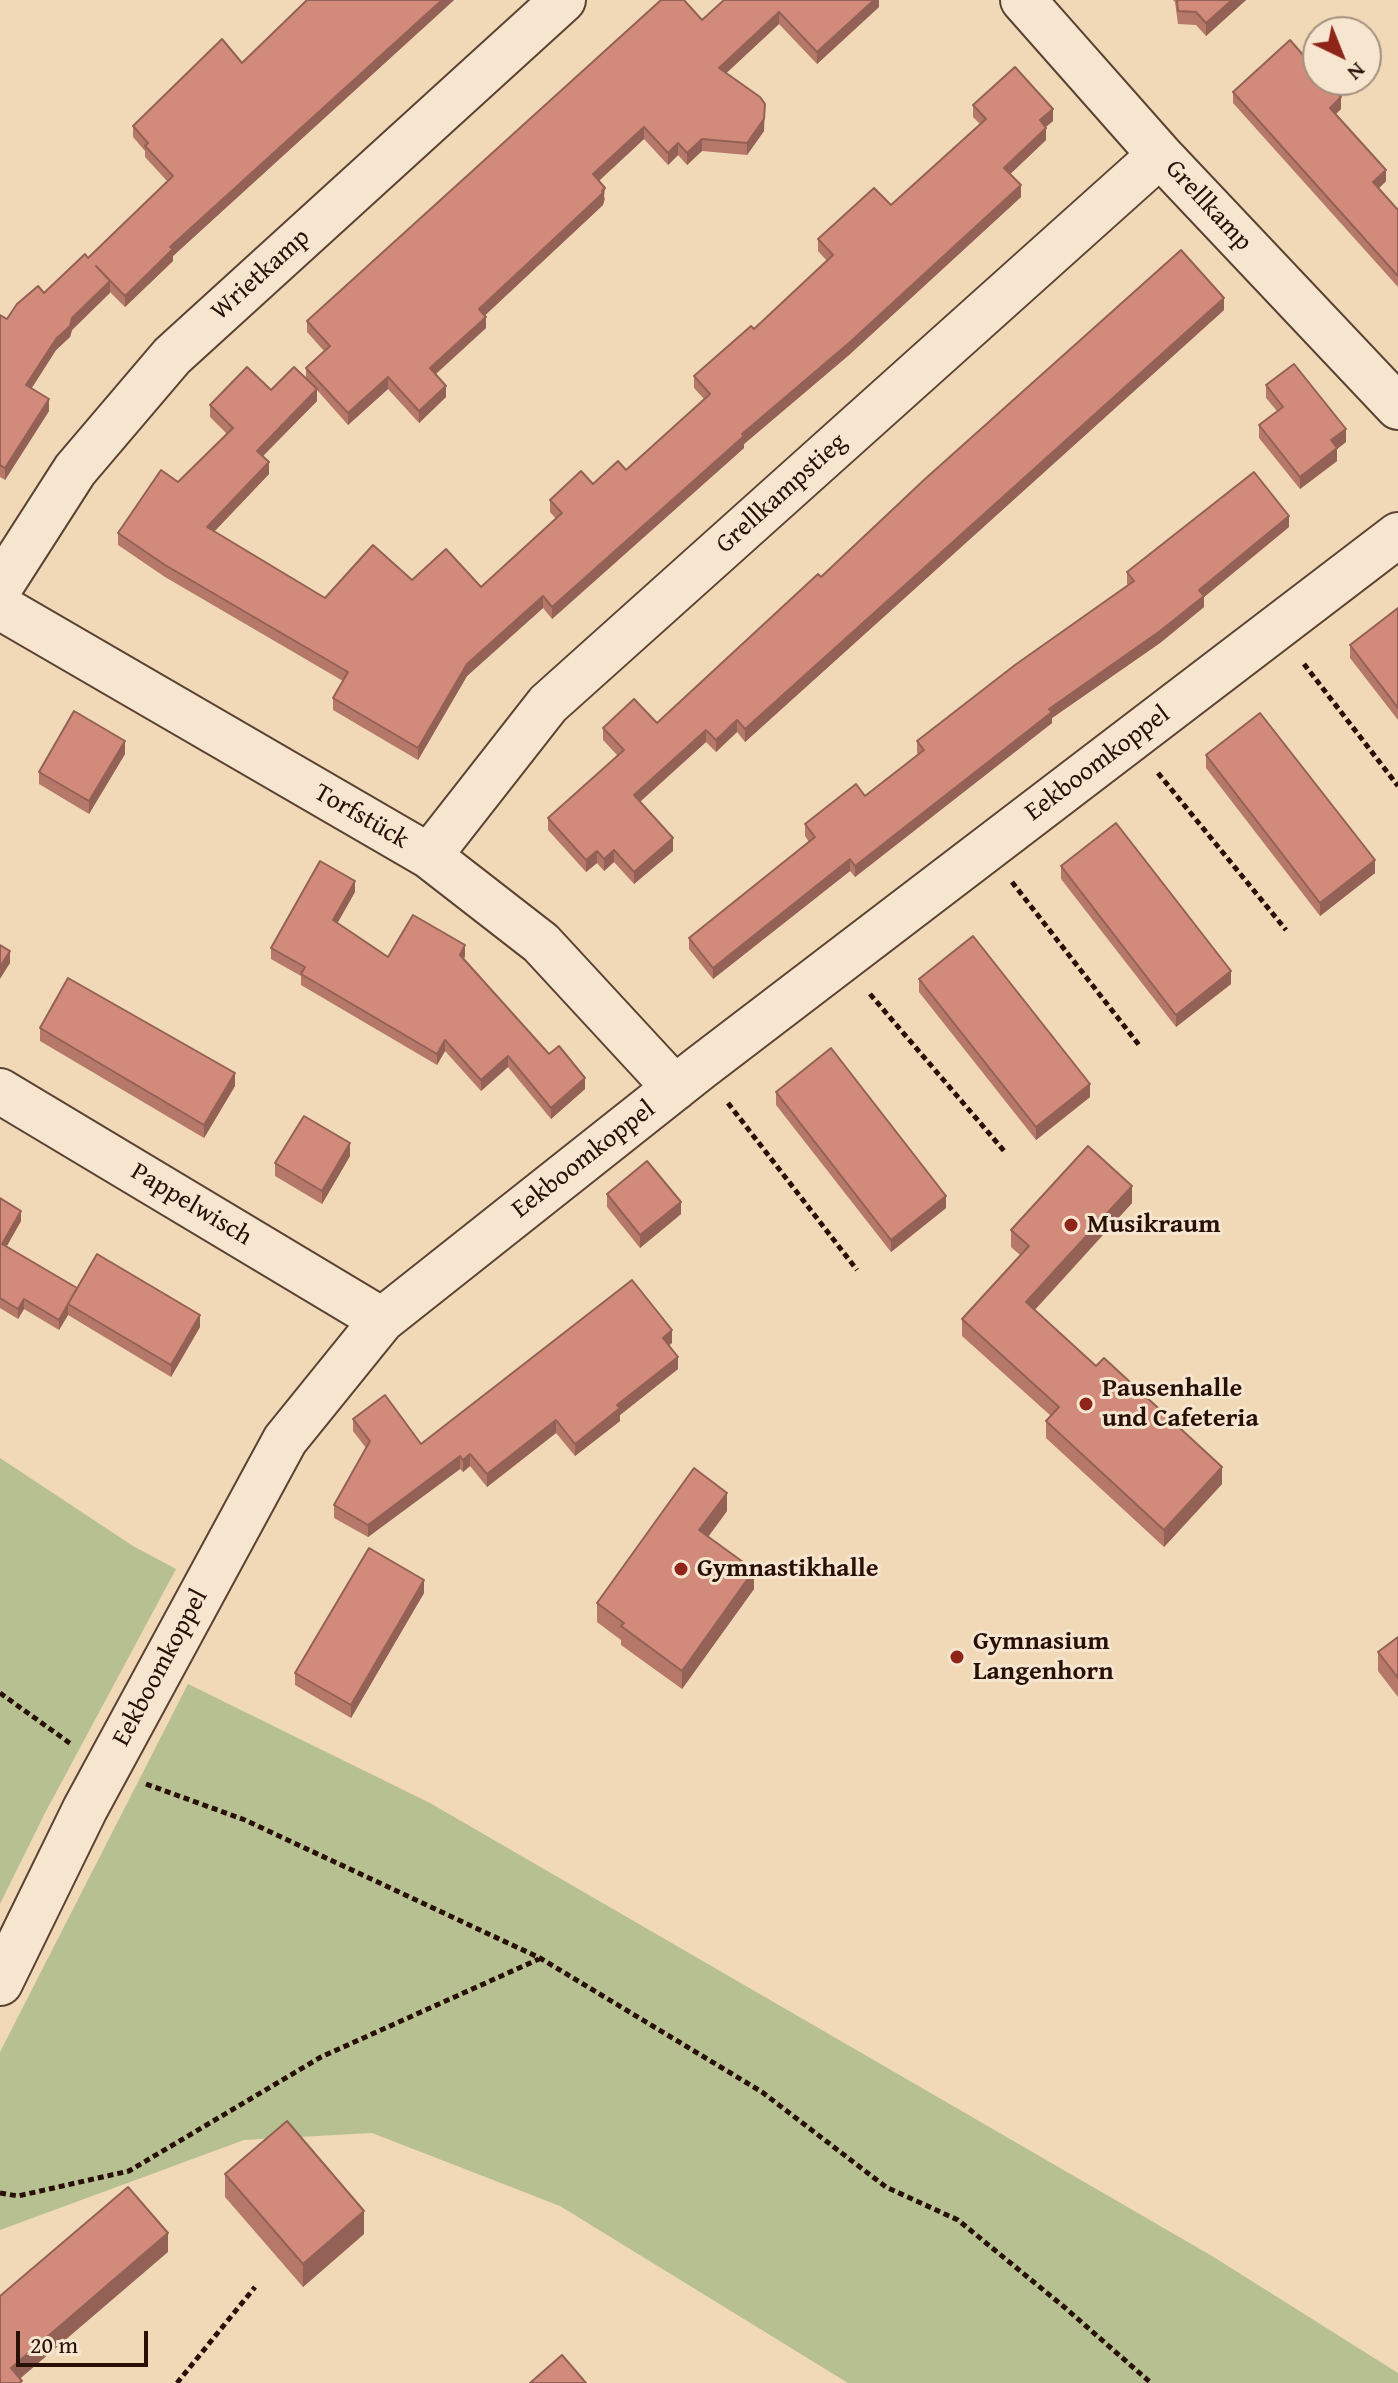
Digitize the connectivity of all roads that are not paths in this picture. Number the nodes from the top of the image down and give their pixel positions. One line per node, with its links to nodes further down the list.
1 (563, 0): 6 (street, Wrietkamp)
2 (1023, 0): 3 (street, Grellkamp)
3 (1160, 155): 4 (street, Grellkamp); 8 (street, Grellkampstieg)
4 (1398, 407)
5 (1398, 535): 9 (street, Eekboomkoppel)
6 (0, 587)
7 (0, 607): 8 (street, Torfstück)
8 (429, 856): 9 (street, Torfstück)
9 (688, 1078): 11 (street, Eekboomkoppel)
10 (0, 1091): 11 (street, Pappelwisch)
11 (382, 1320): 12 (street, Eekboomkoppel)
12 (0, 1983)

